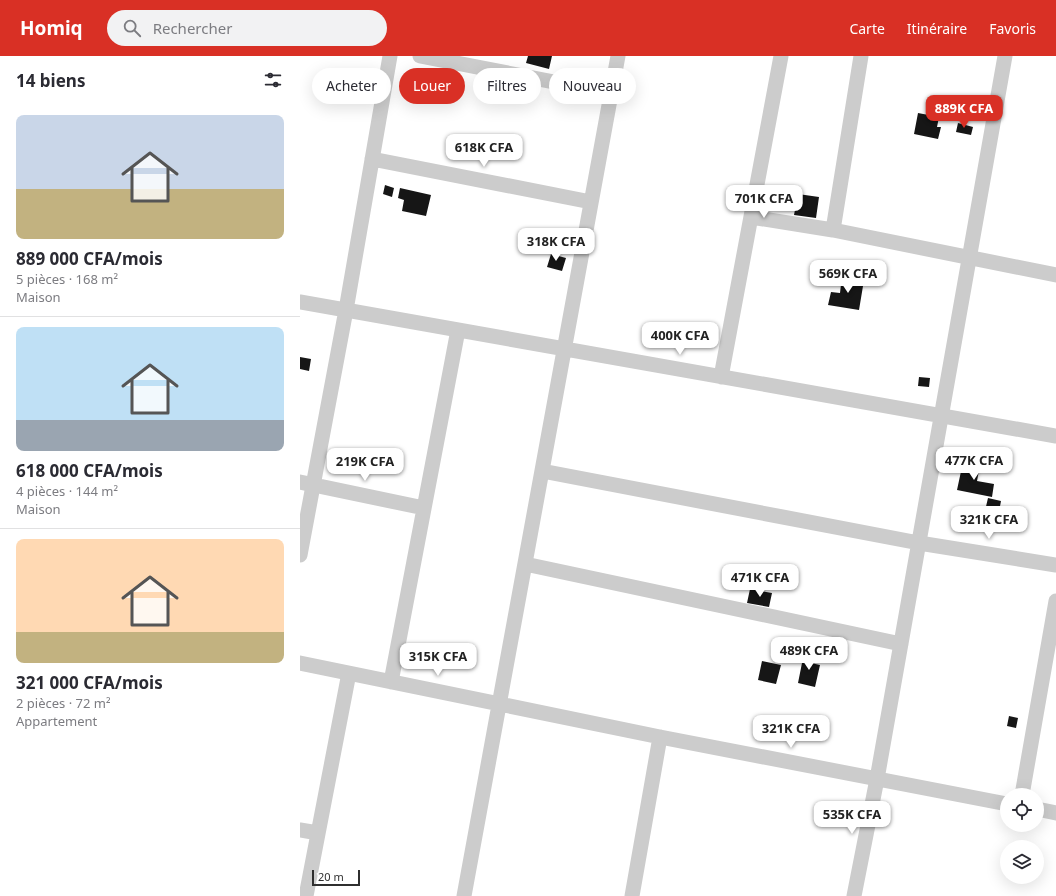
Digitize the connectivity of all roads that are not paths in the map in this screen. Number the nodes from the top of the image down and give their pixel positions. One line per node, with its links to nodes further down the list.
1 (390, 56): 10 (street)
2 (420, 56): 8 (street)
3 (618, 56): 7 (street)
4 (781, 56): 12 (street)
5 (861, 56): 13 (street)
6 (1005, 56): 14 (street)
7 (616, 68)
8 (549, 81)
9 (609, 104): 11 (street)
10 (372, 159): 11 (street); 17 (street)
11 (591, 202): 19 (street)
12 (751, 217): 13 (street); 20 (street)
13 (833, 230): 14 (street)
14 (969, 259): 15 (street); 21 (street)
15 (1056, 275)
16 (300, 302): 17 (street)
17 (346, 310): 18 (street); 24 (street)
18 (458, 330): 19 (street); 25 (street)
19 (564, 349): 20 (street); 23 (street)
20 (721, 377): 21 (street)
21 (941, 416): 22 (street); 26 (street)
22 (1056, 436)
23 (542, 471): 26 (street); 28 (street)
24 (306, 483): 25 (street); 27 (street)
25 (424, 508): 34 (street)
26 (919, 543): 29 (street); 31 (street)
27 (300, 555)
28 (525, 564): 31 (street); 35 (street)
29 (1056, 565)
30 (1056, 602): 38 (street)
31 (901, 644): 37 (street)
32 (300, 663): 33 (street)
33 (349, 673): 34 (street); 43 (street)
34 (391, 682): 35 (street)
35 (500, 704): 36 (street); 46 (street)
36 (660, 737): 37 (street); 44 (street)
37 (877, 779): 39 (street); 47 (street)
38 (1023, 788)
39 (1000, 803)
40 (1044, 810): 41 (street)
41 (1056, 813)
42 (300, 830): 43 (street)
43 (318, 833): 45 (street)
44 (636, 895)
45 (306, 896)
46 (464, 896)
47 (854, 896)

